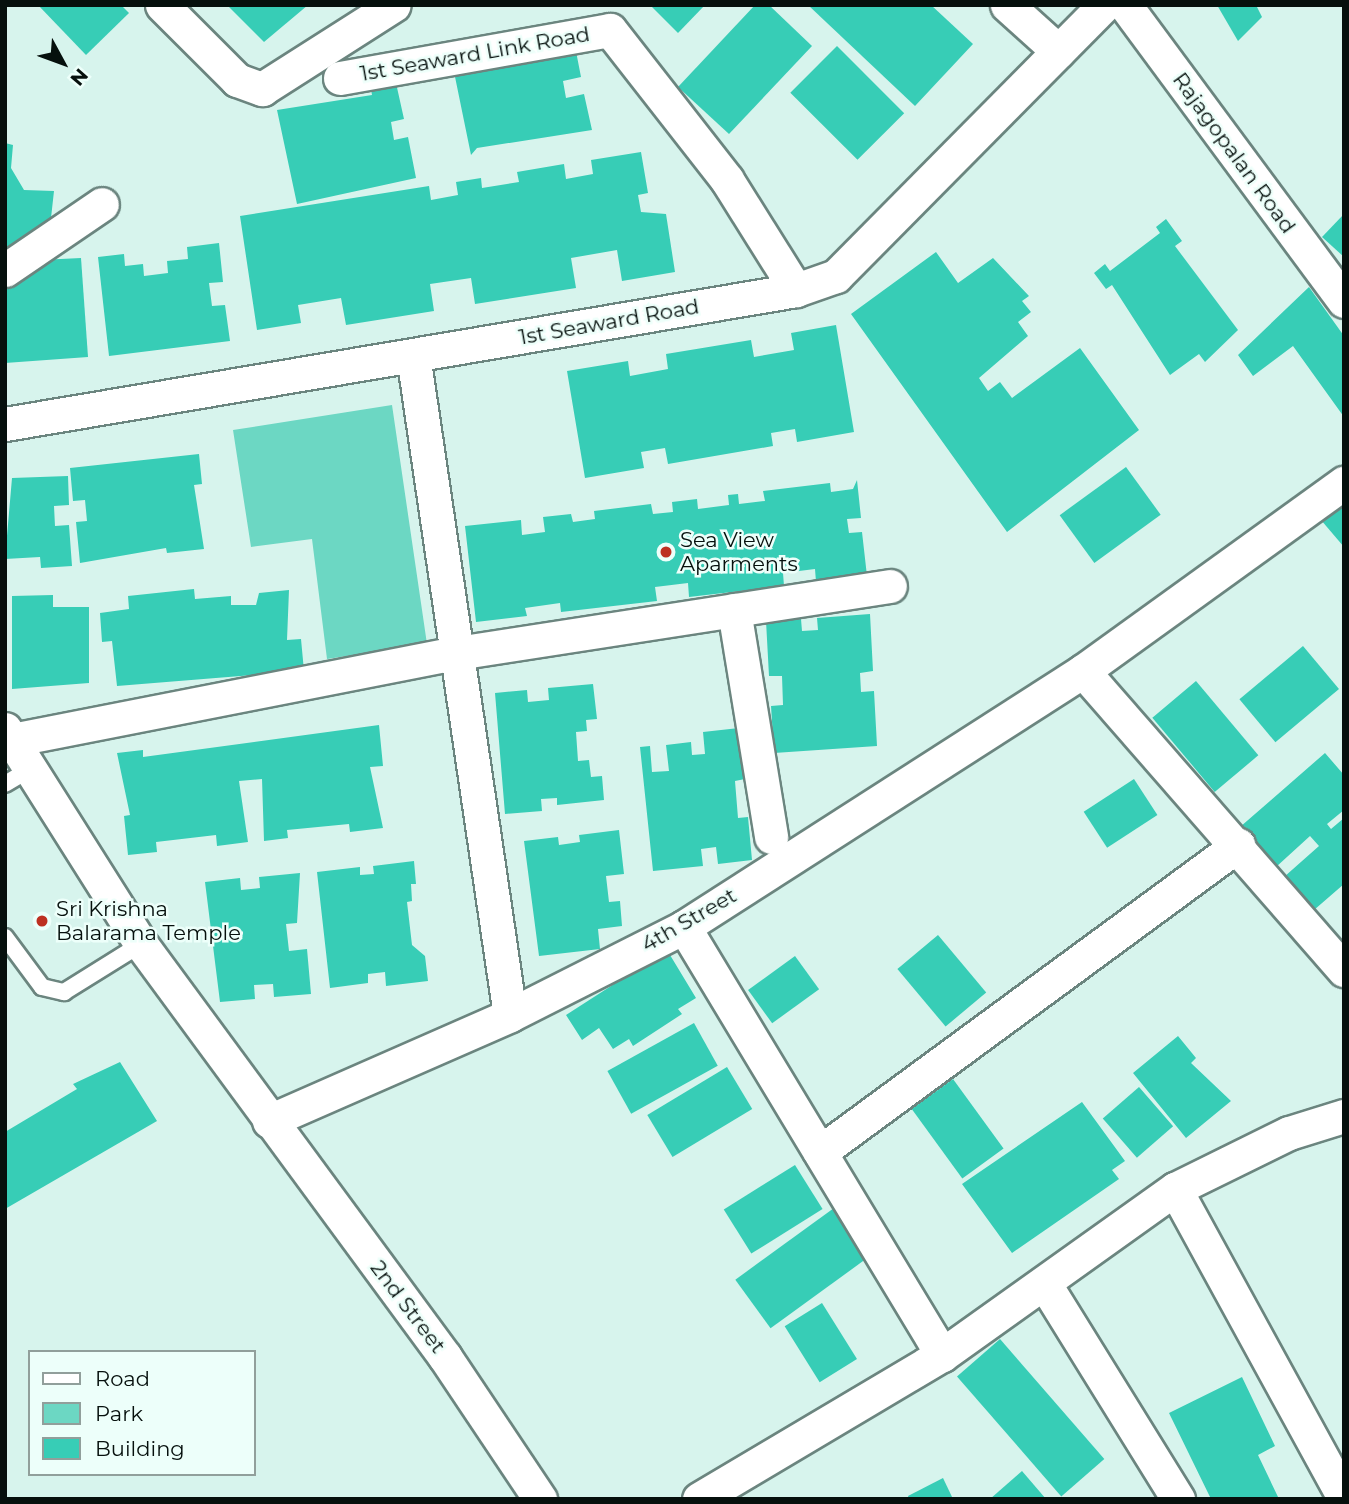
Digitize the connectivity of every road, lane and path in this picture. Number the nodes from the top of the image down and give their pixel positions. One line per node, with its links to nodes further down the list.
1 (162, 5): 2 (street)
2 (394, 5)
3 (1007, 5): 6 (street)
4 (1104, 5): 6 (street, 1st Seaward Road)
5 (1125, 5): 11 (street, Rajagopalan Road)
6 (1058, 51): 10 (street, 1st Seaward Road)
7 (340, 79): 10 (street, 1st Seaward Link Road)
8 (102, 204): 9 (street)
9 (5, 270)
10 (796, 290): 12 (street, 1st Seaward Road)
11 (1344, 301)
12 (413, 355): 13 (street, 1st Seaward Road); 17 (street)
13 (5, 424)
14 (1344, 483): 18 (street, 4th Street)
15 (890, 586): 16 (street)
16 (734, 610): 17 (street); 21 (street)
17 (457, 653): 19 (street); 27 (street)
18 (1083, 671): 22 (street); 23 (street, 4th Street)
19 (8, 734): 20 (street, 2nd Street)
20 (18, 776): 25 (street, 2nd Street)
21 (771, 837)
22 (1238, 845): 26 (street); 30 (street)
23 (684, 927): 27 (street, 4th Street); 30 (street)
24 (5, 937): 25 (lane)
25 (141, 944): 28 (street, 2nd Street)
26 (1344, 970)
27 (510, 1015): 28 (street, 4th Street)
28 (269, 1121): 35 (street, 2nd Street)
29 (1340, 1126): 31 (street)
30 (820, 1152): 33 (street)
31 (1175, 1189): 32 (street); 34 (street)
32 (1046, 1286): 33 (street); 37 (street)
33 (942, 1355): 36 (street)
34 (1344, 1497)
35 (540, 1499)
36 (699, 1499)
37 (1178, 1499)

